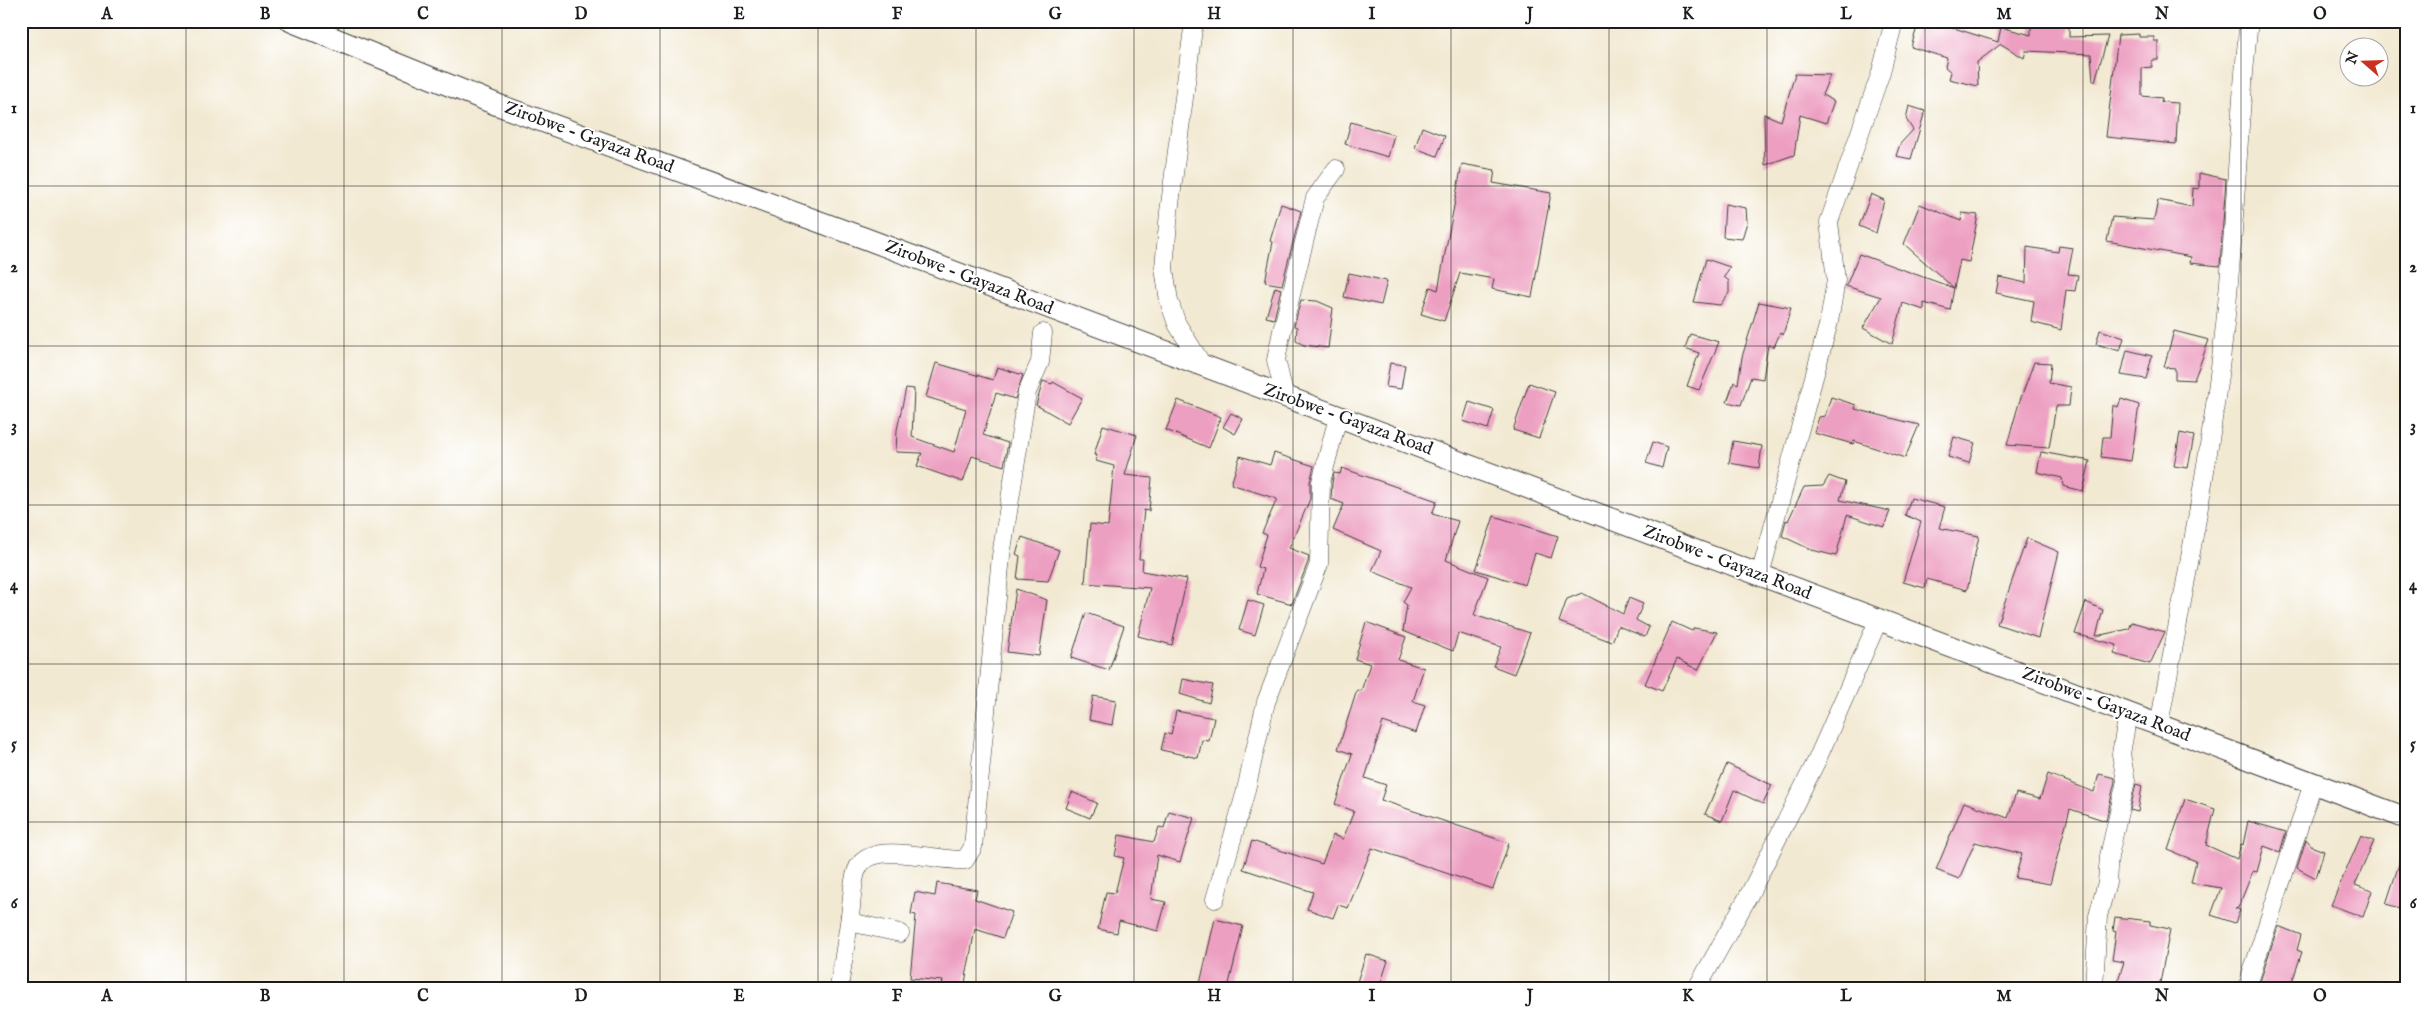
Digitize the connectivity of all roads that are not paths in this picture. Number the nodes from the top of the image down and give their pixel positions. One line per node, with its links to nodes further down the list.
1 (291, 21): 7 (street, Zirobwe - Gayaza Road)
2 (1194, 21): 7 (street)
3 (1894, 21): 10 (street)
4 (2249, 21): 13 (street)
5 (1336, 169): 8 (street)
6 (1043, 333): 17 (street)
7 (1202, 366): 8 (street, Zirobwe - Gayaza Road)
8 (1285, 397): 9 (street, Zirobwe - Gayaza Road)
9 (1338, 417): 10 (street, Zirobwe - Gayaza Road); 16 (street)
10 (1760, 575): 11 (street, Zirobwe - Gayaza Road)
11 (1878, 621): 12 (street, Zirobwe - Gayaza Road); 20 (street)
12 (2128, 713): 13 (street, Zirobwe - Gayaza Road); 21 (street)
13 (2159, 725): 14 (street, Zirobwe - Gayaza Road)
14 (2313, 783): 15 (street, Zirobwe - Gayaza Road); 22 (street)
15 (2406, 818)
16 (1215, 899)
17 (850, 916): 18 (street); 19 (street)
18 (900, 934)
19 (839, 988)
20 (1697, 988)
21 (2094, 988)
22 (2247, 988)

